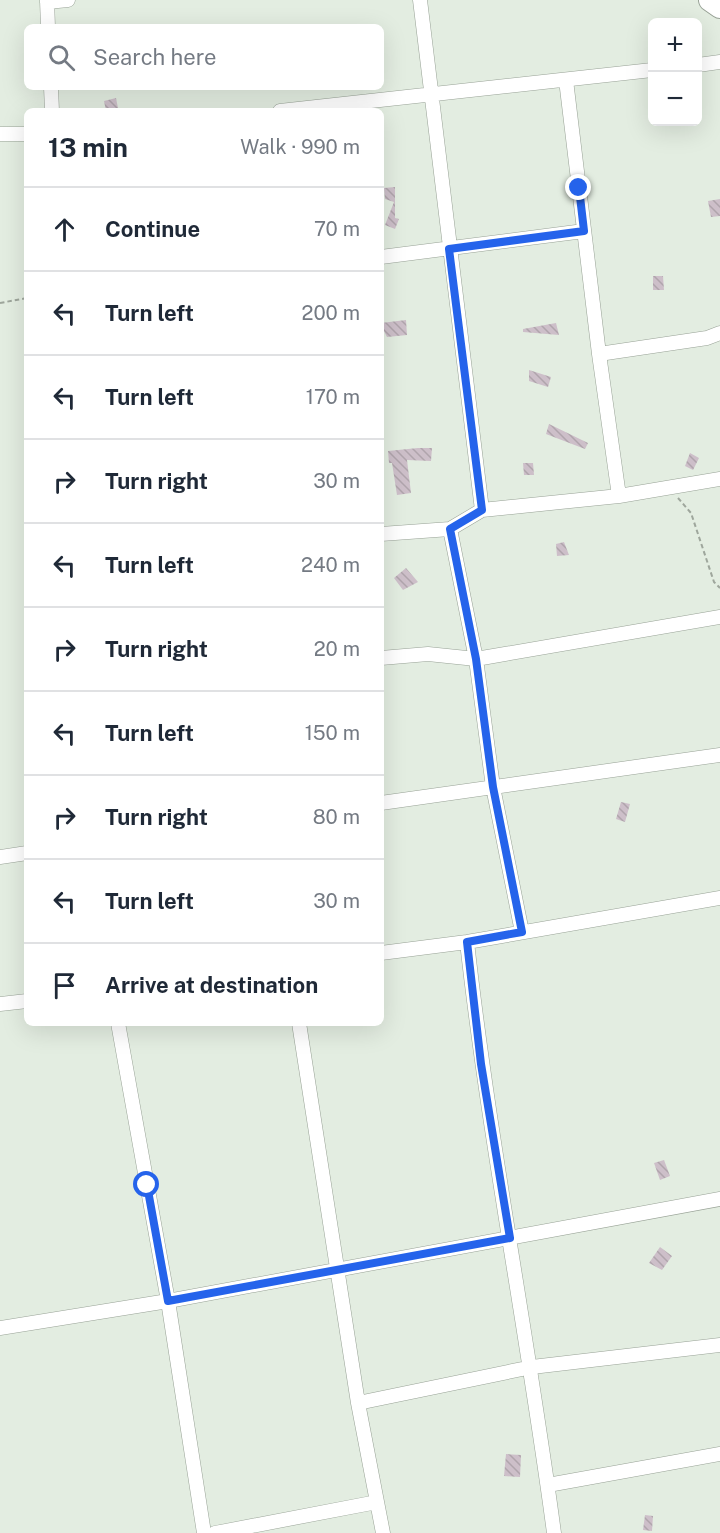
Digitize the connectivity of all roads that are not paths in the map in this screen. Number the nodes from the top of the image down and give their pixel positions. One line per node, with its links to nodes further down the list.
1 (68, 0): 4 (street)
2 (420, 0): 12 (street)
3 (710, 0): 5 (main road)
4 (47, 1): 6 (street)
5 (720, 7)
6 (48, 24)
7 (720, 62): 8 (street)
8 (702, 64)
9 (648, 70): 10 (street)
10 (566, 80): 12 (street); 17 (street)
11 (51, 90): 13 (street)
12 (430, 95): 14 (street); 18 (street)
13 (52, 108)
14 (308, 108)
15 (0, 134): 16 (street)
16 (24, 134)
17 (584, 231): 18 (street); 21 (street)
18 (449, 249): 19 (street); 24 (street)
19 (384, 257)
20 (720, 333): 21 (street)
21 (599, 354): 23 (street)
22 (720, 479): 23 (street)
23 (619, 496): 24 (street)
24 (482, 510): 25 (street)
25 (450, 529): 26 (street); 29 (street)
26 (384, 534)
27 (720, 617): 29 (street)
28 (384, 658): 29 (street)
29 (476, 659): 31 (street)
30 (720, 754): 31 (street)
31 (493, 787): 32 (street); 36 (street)
32 (384, 803)
33 (24, 853): 34 (street)
34 (0, 857)
35 (720, 898): 36 (street)
36 (522, 932): 37 (street)
37 (467, 942): 38 (street); 44 (street)
38 (384, 953)
39 (24, 1001): 40 (street)
40 (0, 1004)
41 (119, 1026): 46 (street)
42 (299, 1026): 45 (street)
43 (720, 1199): 44 (street)
44 (510, 1238): 45 (street); 49 (street)
45 (338, 1270): 46 (street); 50 (street)
46 (168, 1301): 47 (street); 54 (street)
47 (0, 1328)
48 (720, 1345): 49 (street)
49 (532, 1367): 50 (street); 52 (street)
50 (358, 1403): 53 (street)
51 (720, 1454): 52 (street)
52 (548, 1485): 57 (street)
53 (377, 1502): 55 (street); 56 (street)
54 (204, 1533)
55 (215, 1533)
56 (383, 1533)
57 (554, 1533)

